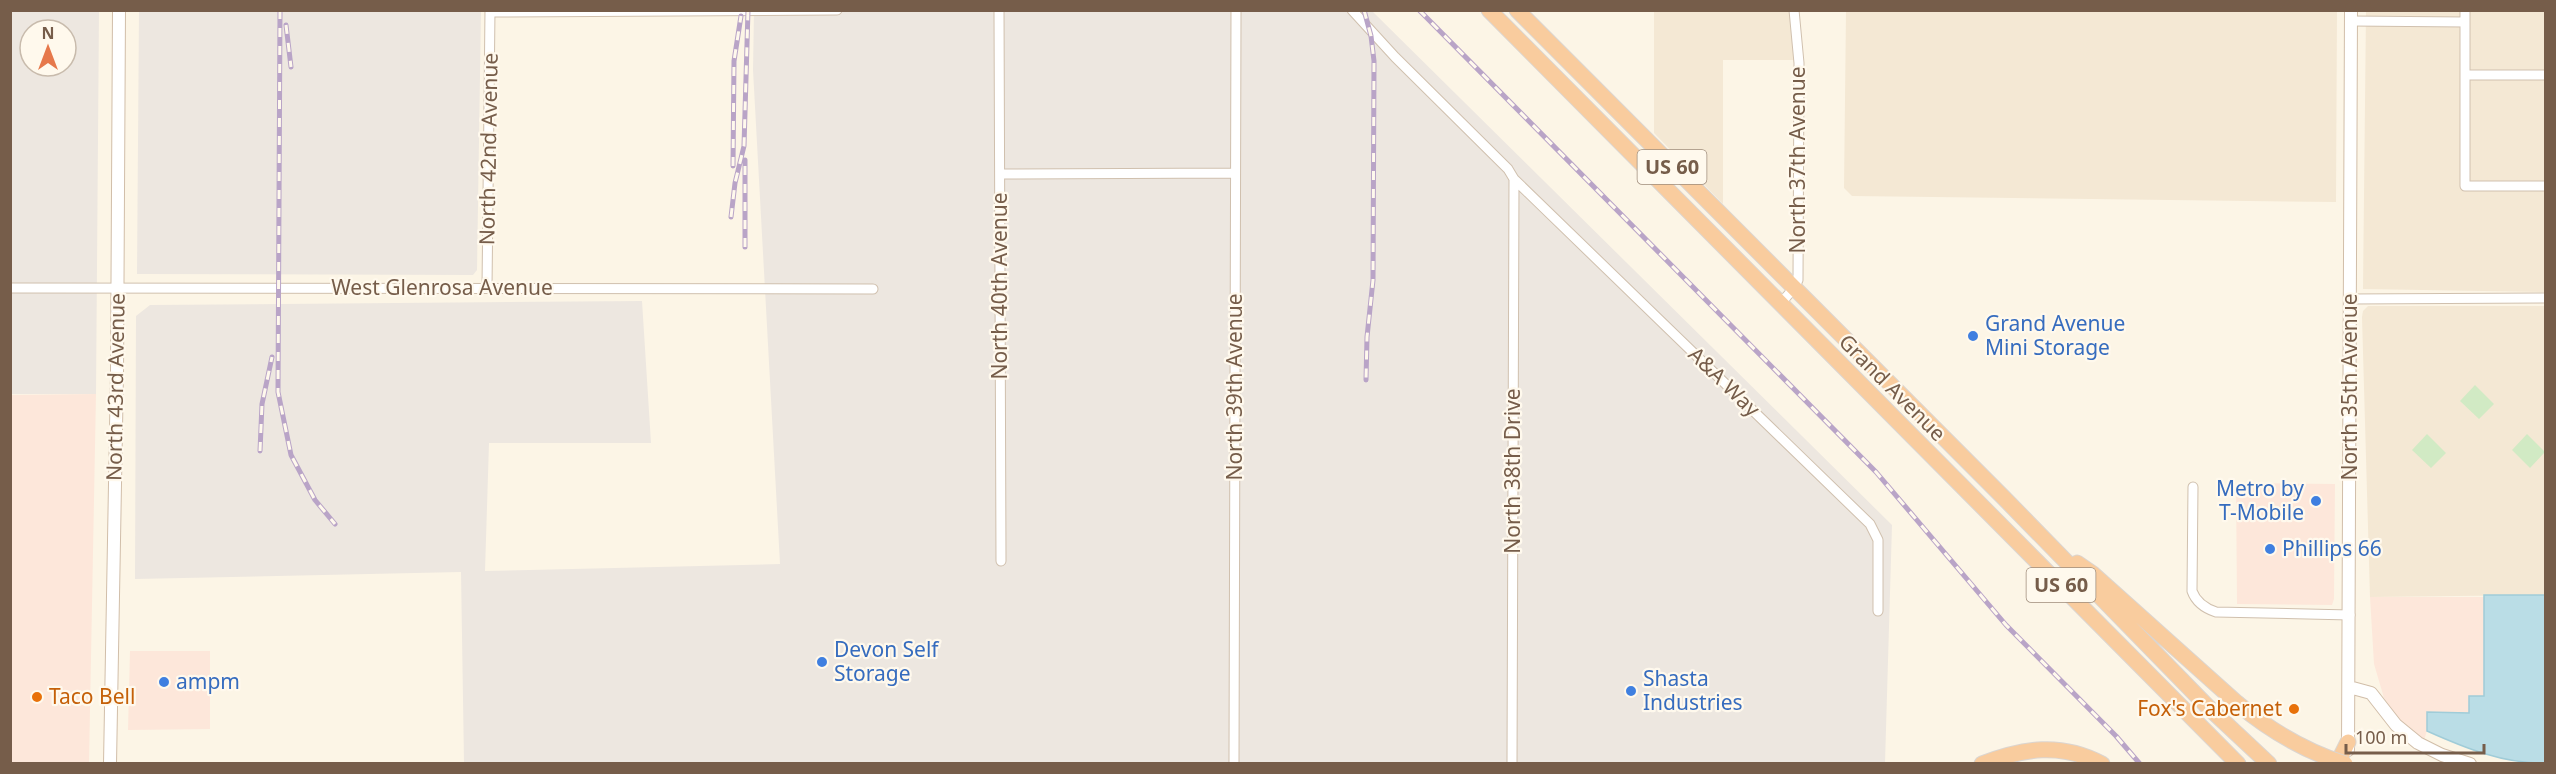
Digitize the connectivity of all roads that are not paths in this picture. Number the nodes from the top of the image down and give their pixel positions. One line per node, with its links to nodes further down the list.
1 (119, 10): 21 (main road, North 43rd Avenue)
2 (837, 10): 9 (street)
3 (999, 10): 17 (street, North 40th Avenue)
4 (1236, 10): 16 (street, North 39th Avenue)
5 (1352, 10): 18 (street, A&A Way)
6 (1489, 10): 13 (highway, Grand Avenue / US 60)
7 (1794, 10): 23 (street, North 37th Avenue)
8 (2466, 10): 12 (street)
9 (490, 11): 22 (street, North 42nd Avenue)
10 (1517, 11): 13 (highway); 23 (highway, Grand Avenue / US 60)
11 (2350, 16): 12 (street); 25 (main road, North 35th Avenue)
12 (2465, 22): 14 (street)
13 (1503, 24): 27 (highway, Grand Avenue / US 60)
14 (2465, 75): 15 (street); 19 (street)
15 (2546, 75)
16 (1236, 173): 17 (street); 40 (street, North 39th Avenue)
17 (1001, 174): 32 (street, North 40th Avenue)
18 (1514, 178): 33 (street, A&A Way); 41 (street, North 38th Drive)
19 (2546, 186)
20 (10, 288): 21 (street, West Glenrosa Avenue)
21 (118, 288): 22 (street, West Glenrosa Avenue); 39 (main road, North 43rd Avenue)
22 (487, 288): 24 (street, West Glenrosa Avenue)
23 (1794, 288): 27 (street); 29 (highway, Grand Avenue / US 60)
24 (873, 289)
25 (2350, 298): 26 (street); 34 (main road, North 35th Avenue)
26 (2546, 298)
27 (1781, 303): 30 (highway, Grand Avenue / US 60)
28 (2193, 487): 34 (street)
29 (2004, 498): 30 (highway); 31 (highway, Grand Avenue / US 60)
30 (1980, 503): 37 (highway, Grand Avenue / US 60)
31 (2048, 543): 35 (highway, Grand Avenue / US 60); 47 (highway, bridge)
32 (1001, 561)
33 (1878, 611)
34 (2350, 615): 36 (main road, North 35th Avenue)
35 (2184, 681): 37 (highway); 45 (highway, Grand Avenue / US 60)
36 (2349, 687): 38 (main road, North 35th Avenue); 48 (main road)
37 (2170, 695): 44 (highway, Grand Avenue / US 60)
38 (2348, 742): 46 (highway); 47 (main road, North 35th Avenue)
39 (110, 764)
40 (1234, 764)
41 (1512, 764)
42 (1982, 764): 43 (highway)
43 (2102, 764)
44 (2238, 764)
45 (2269, 764)
46 (2337, 764)
47 (2346, 764)
48 (2470, 764)

